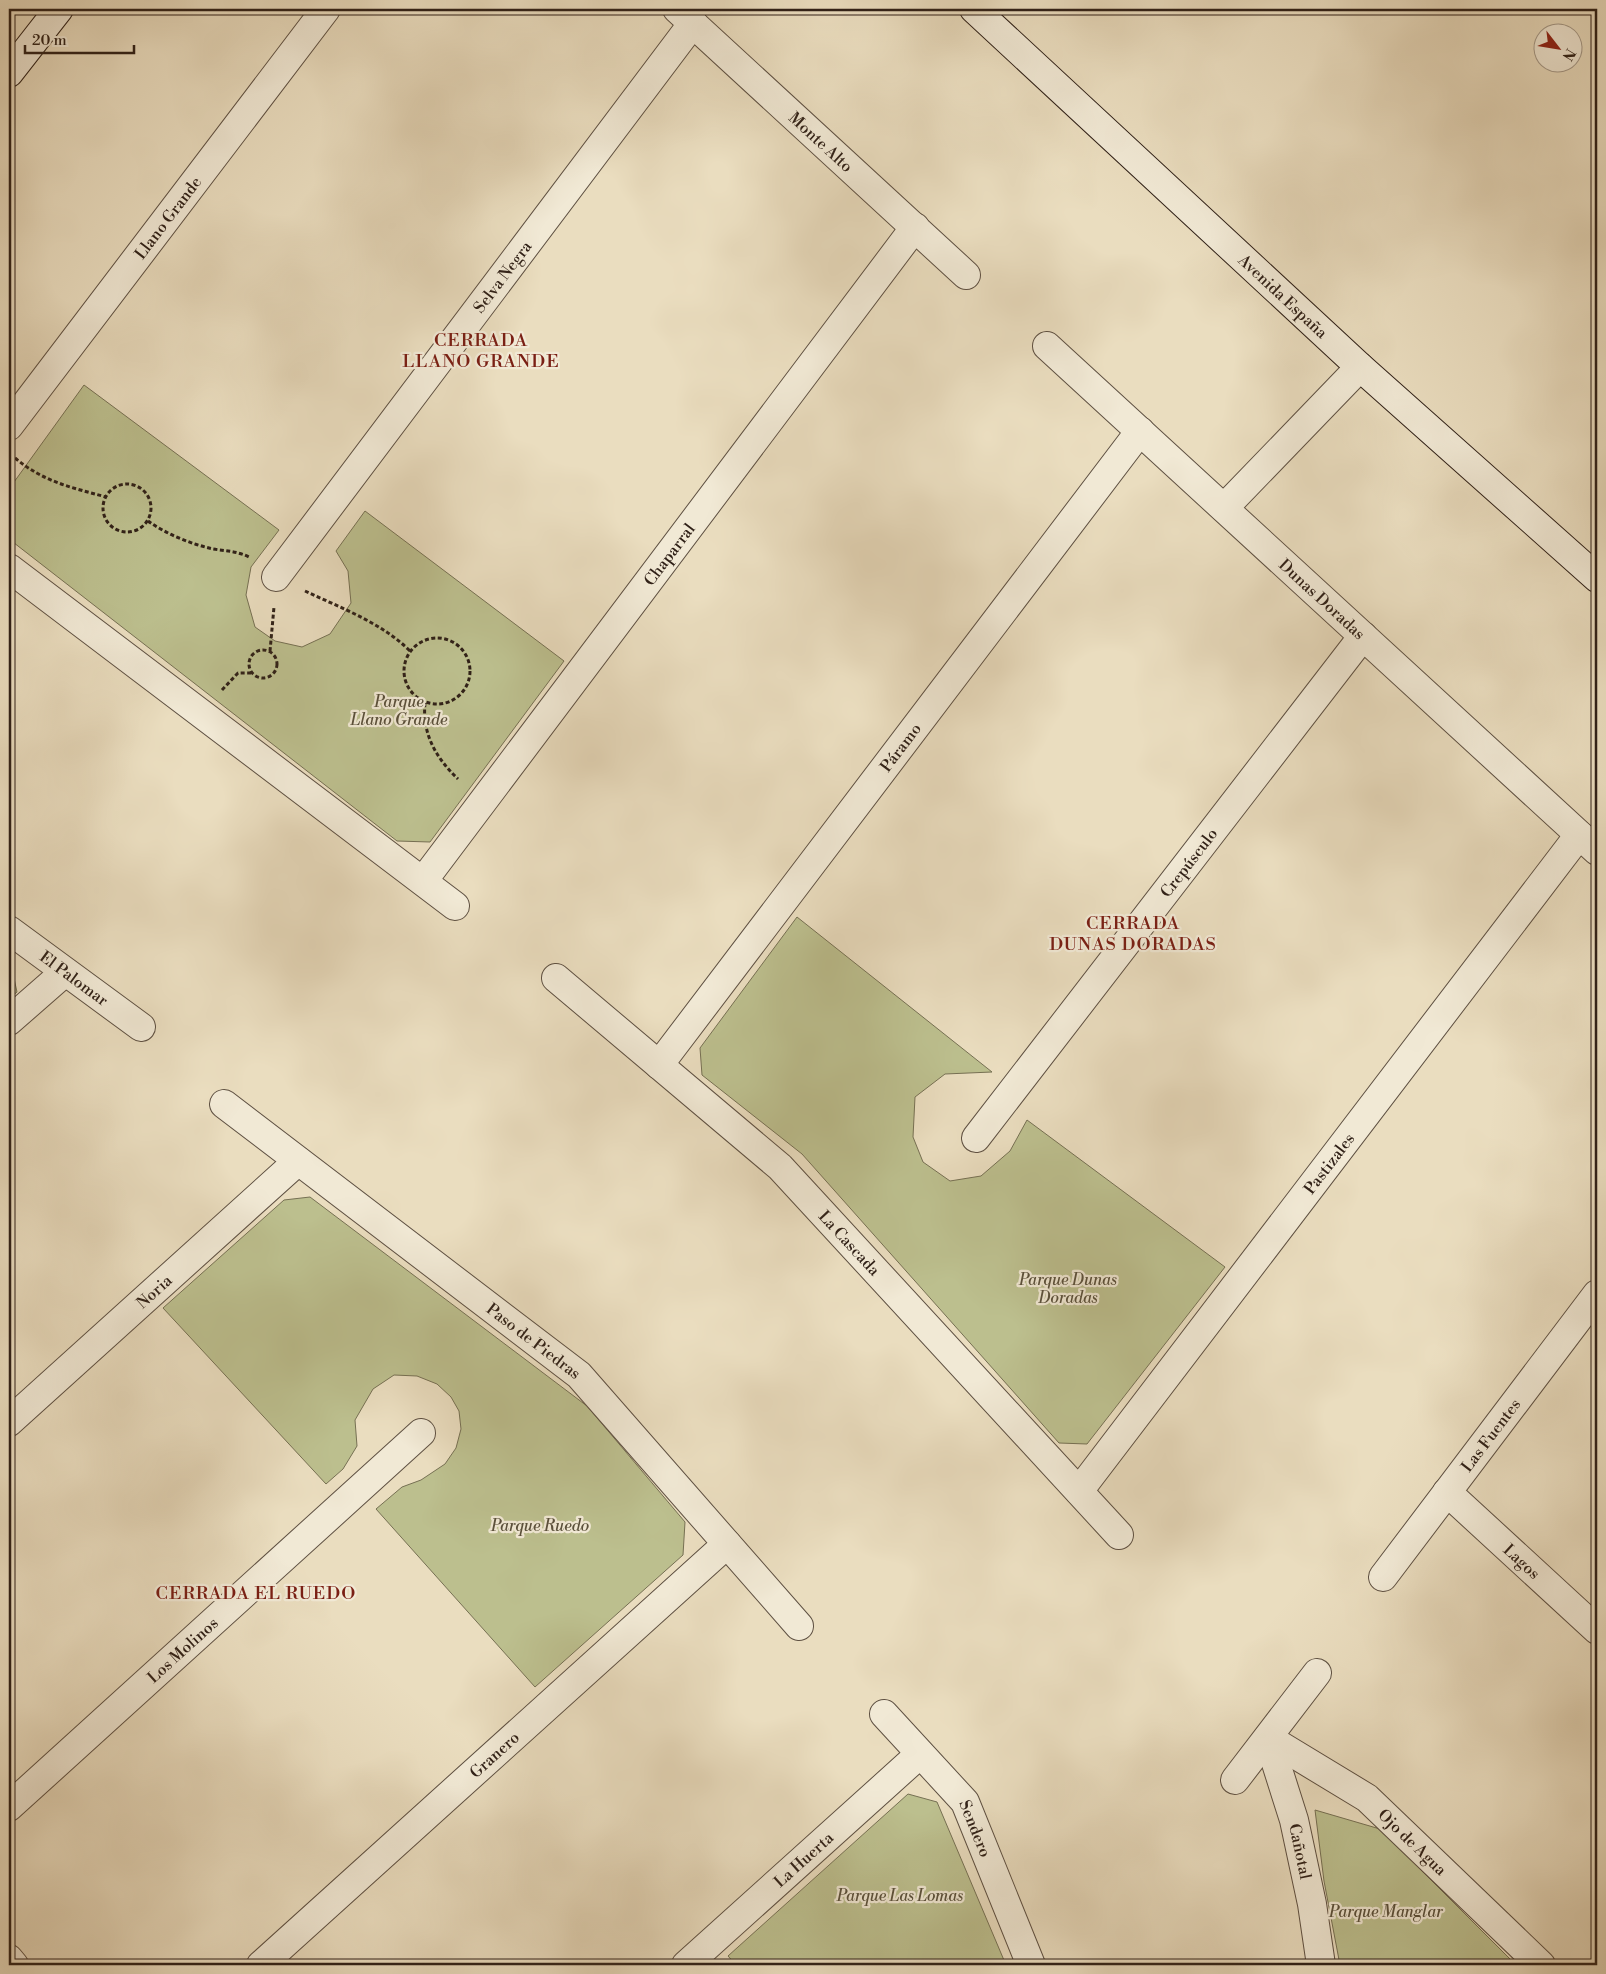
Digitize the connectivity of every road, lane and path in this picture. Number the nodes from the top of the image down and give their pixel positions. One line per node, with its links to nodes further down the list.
1 (59, 9): 5 (street)
2 (326, 9): 10 (street, Llano Grande)
3 (974, 9): 9 (street, Avenida España)
4 (685, 16): 6 (street, Monte Alto); 17 (street, Selva Negra)
5 (9, 73)
6 (915, 227): 7 (street, Monte Alto); 23 (street, Chaparral)
7 (966, 275)
8 (1047, 346): 11 (street, Dunas Doradas)
9 (1360, 366): 14 (street); 18 (street, Avenida España)
10 (9, 426)
11 (1140, 431): 14 (street, Dunas Doradas); 32 (street, Páramo)
12 (9, 453): 13 (path)
13 (106, 497): 15 (path); 15 (path)
14 (1224, 508): 19 (street, Dunas Doradas)
15 (148, 521): 17 (path)
16 (9, 568): 25 (street)
17 (276, 577): 20 (path); 21 (path)
18 (1597, 578)
19 (1363, 636): 24 (street, Dunas Doradas); 34 (street, Crepúsculo)
20 (270, 651): 20 (path)
21 (410, 651): 22 (path); 22 (path)
22 (425, 703): 23 (path)
23 (481, 803): 25 (street, Chaparral)
24 (1588, 843): 39 (street, Pastizales)
25 (422, 881): 26 (street)
26 (455, 906)
27 (9, 930): 28 (street, El Palomar)
28 (65, 972): 30 (street); 31 (street, El Palomar)
29 (556, 978): 32 (street, La Cascada)
30 (9, 1022)
31 (141, 1027)
32 (660, 1065): 39 (street, La Cascada)
33 (224, 1104): 35 (street, Paso de Piedras)
34 (976, 1138)
35 (298, 1161): 37 (street, Noria); 42 (street, Paso de Piedras)
36 (1597, 1294): 40 (street, Las Fuentes)
37 (9, 1422)
38 (421, 1433): 51 (street, Los Molinos)
39 (1079, 1491): 41 (street, La Cascada)
40 (1447, 1492): 43 (street, Las Fuentes); 45 (street, Lagos)
41 (1119, 1535)
42 (727, 1544): 44 (street, Paso de Piedras); 54 (street, Granero)
43 (1383, 1577)
44 (799, 1626)
45 (1597, 1630)
46 (1317, 1673): 48 (street)
47 (884, 1714): 49 (street, Sendero)
48 (1268, 1738): 50 (street); 57 (street, Cañotal); 58 (street, Ojo de Agua)
49 (920, 1754): 55 (street, La Huerta); 56 (street, Sendero)
50 (1235, 1780)
51 (9, 1807)
52 (9, 1959): 53 (street)
53 (14, 1965)
54 (261, 1965)
55 (686, 1965)
56 (1030, 1965)
57 (1321, 1965)
58 (1541, 1965)

